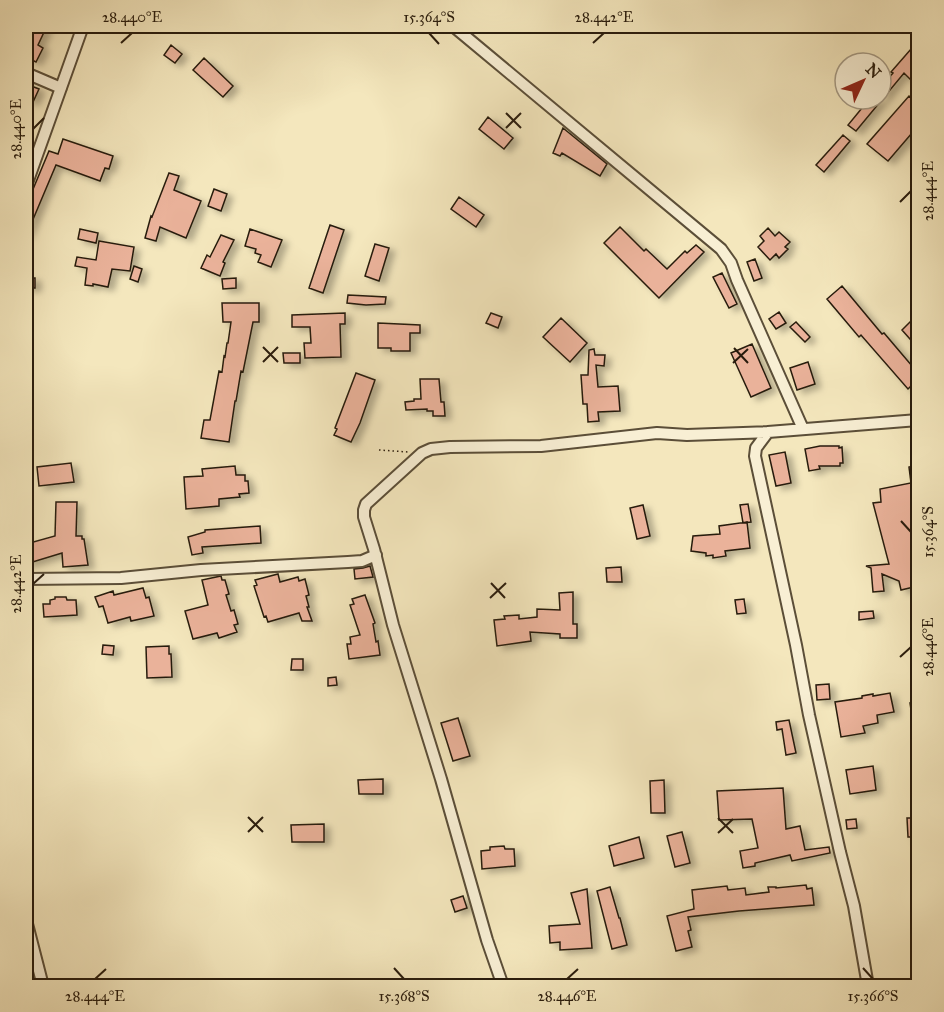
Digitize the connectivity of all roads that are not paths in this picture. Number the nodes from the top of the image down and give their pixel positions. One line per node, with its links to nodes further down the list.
1 (83, 26): 4 (street)
2 (453, 26): 7 (street)
3 (26, 73): 4 (street)
4 (61, 88): 5 (street)
5 (26, 186)
6 (918, 420): 7 (street)
7 (803, 429): 8 (street)
8 (768, 432): 9 (street); 14 (street)
9 (376, 555): 10 (street); 13 (street)
10 (26, 579)
11 (26, 920): 12 (street)
12 (43, 987)
13 (503, 987)
14 (868, 987)

